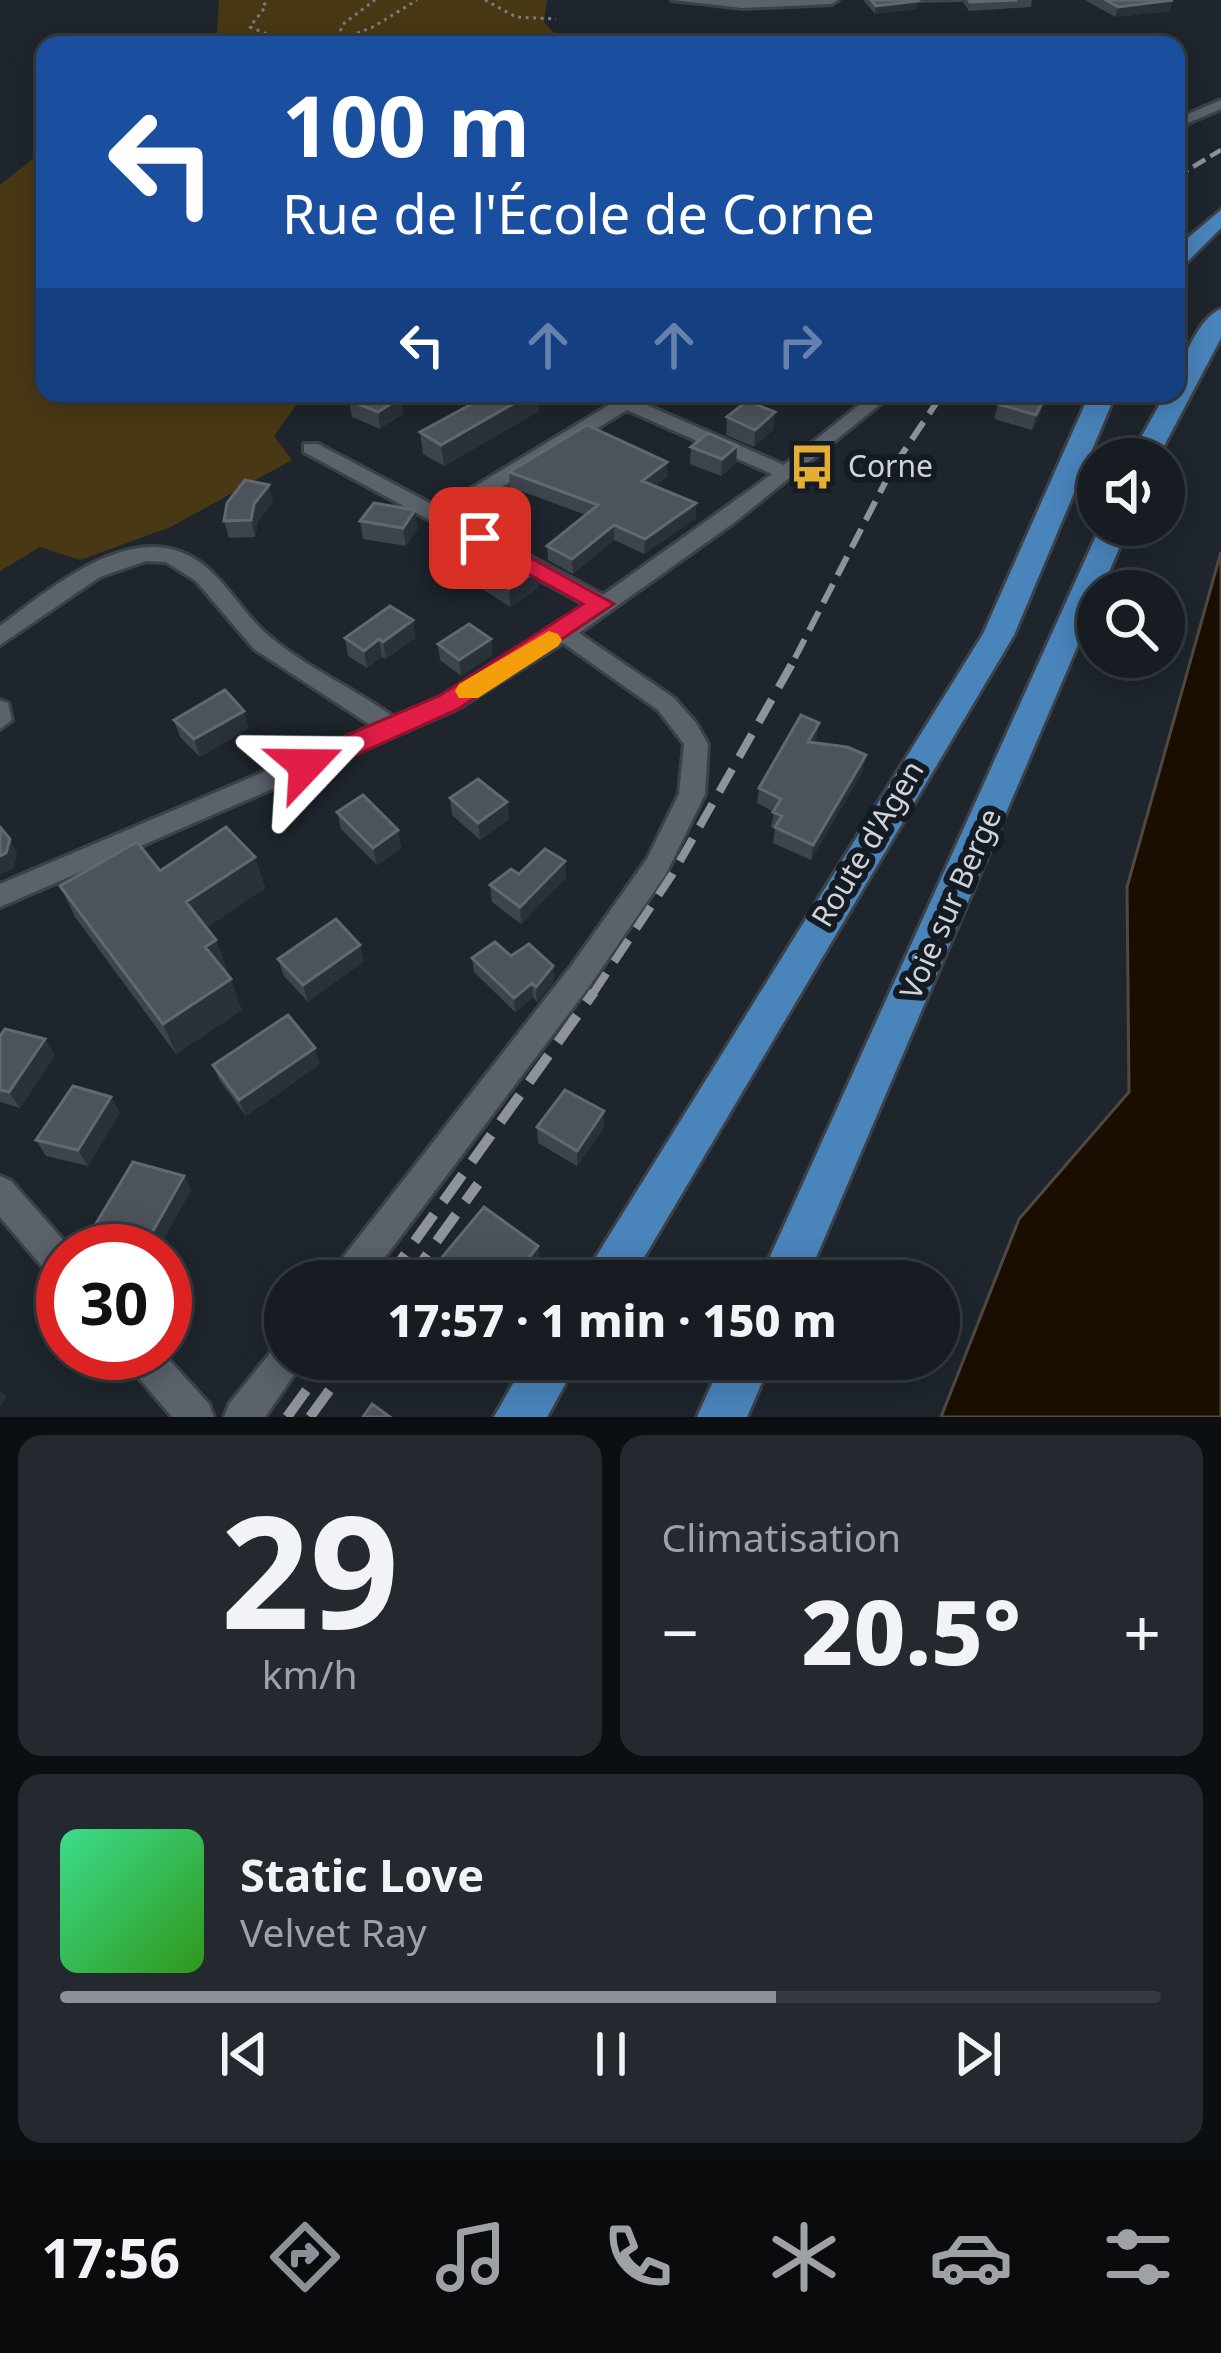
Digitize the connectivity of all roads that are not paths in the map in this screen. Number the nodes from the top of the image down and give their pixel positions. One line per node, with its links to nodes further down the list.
1 (678, 0): 2 (street)
2 (832, 0)
3 (1221, 104): 4 (street)
4 (1185, 120)
5 (1221, 215): 6 (main road)
6 (1185, 251)
7 (1221, 316): 8 (main road)
8 (1185, 382)
9 (874, 402): 14 (street)
10 (1099, 402): 27 (main road, Route d'Agen)
11 (1174, 402): 12 (main road)
12 (1154, 438)
13 (311, 448): 15 (street)
14 (787, 473): 15 (street); 17 (street)
15 (440, 516): 17 (street)
16 (1105, 546): 28 (main road, Voie sur Berge)
17 (602, 604): 18 (street)
18 (561, 632): 22 (street); 26 (street)
19 (0, 638): 22 (street)
20 (0, 709): 21 (street)
21 (0, 720)
22 (393, 728): 23 (street)
23 (0, 896)
24 (0, 1192): 25 (street)
25 (36, 1233)
26 (362, 1260)
27 (617, 1260)
28 (791, 1260)
29 (164, 1380): 33 (street)
30 (270, 1380): 34 (street)
31 (542, 1380): 35 (main road)
32 (739, 1380): 36 (main road)
33 (196, 1417)
34 (242, 1417)
35 (519, 1417)
36 (722, 1417)

